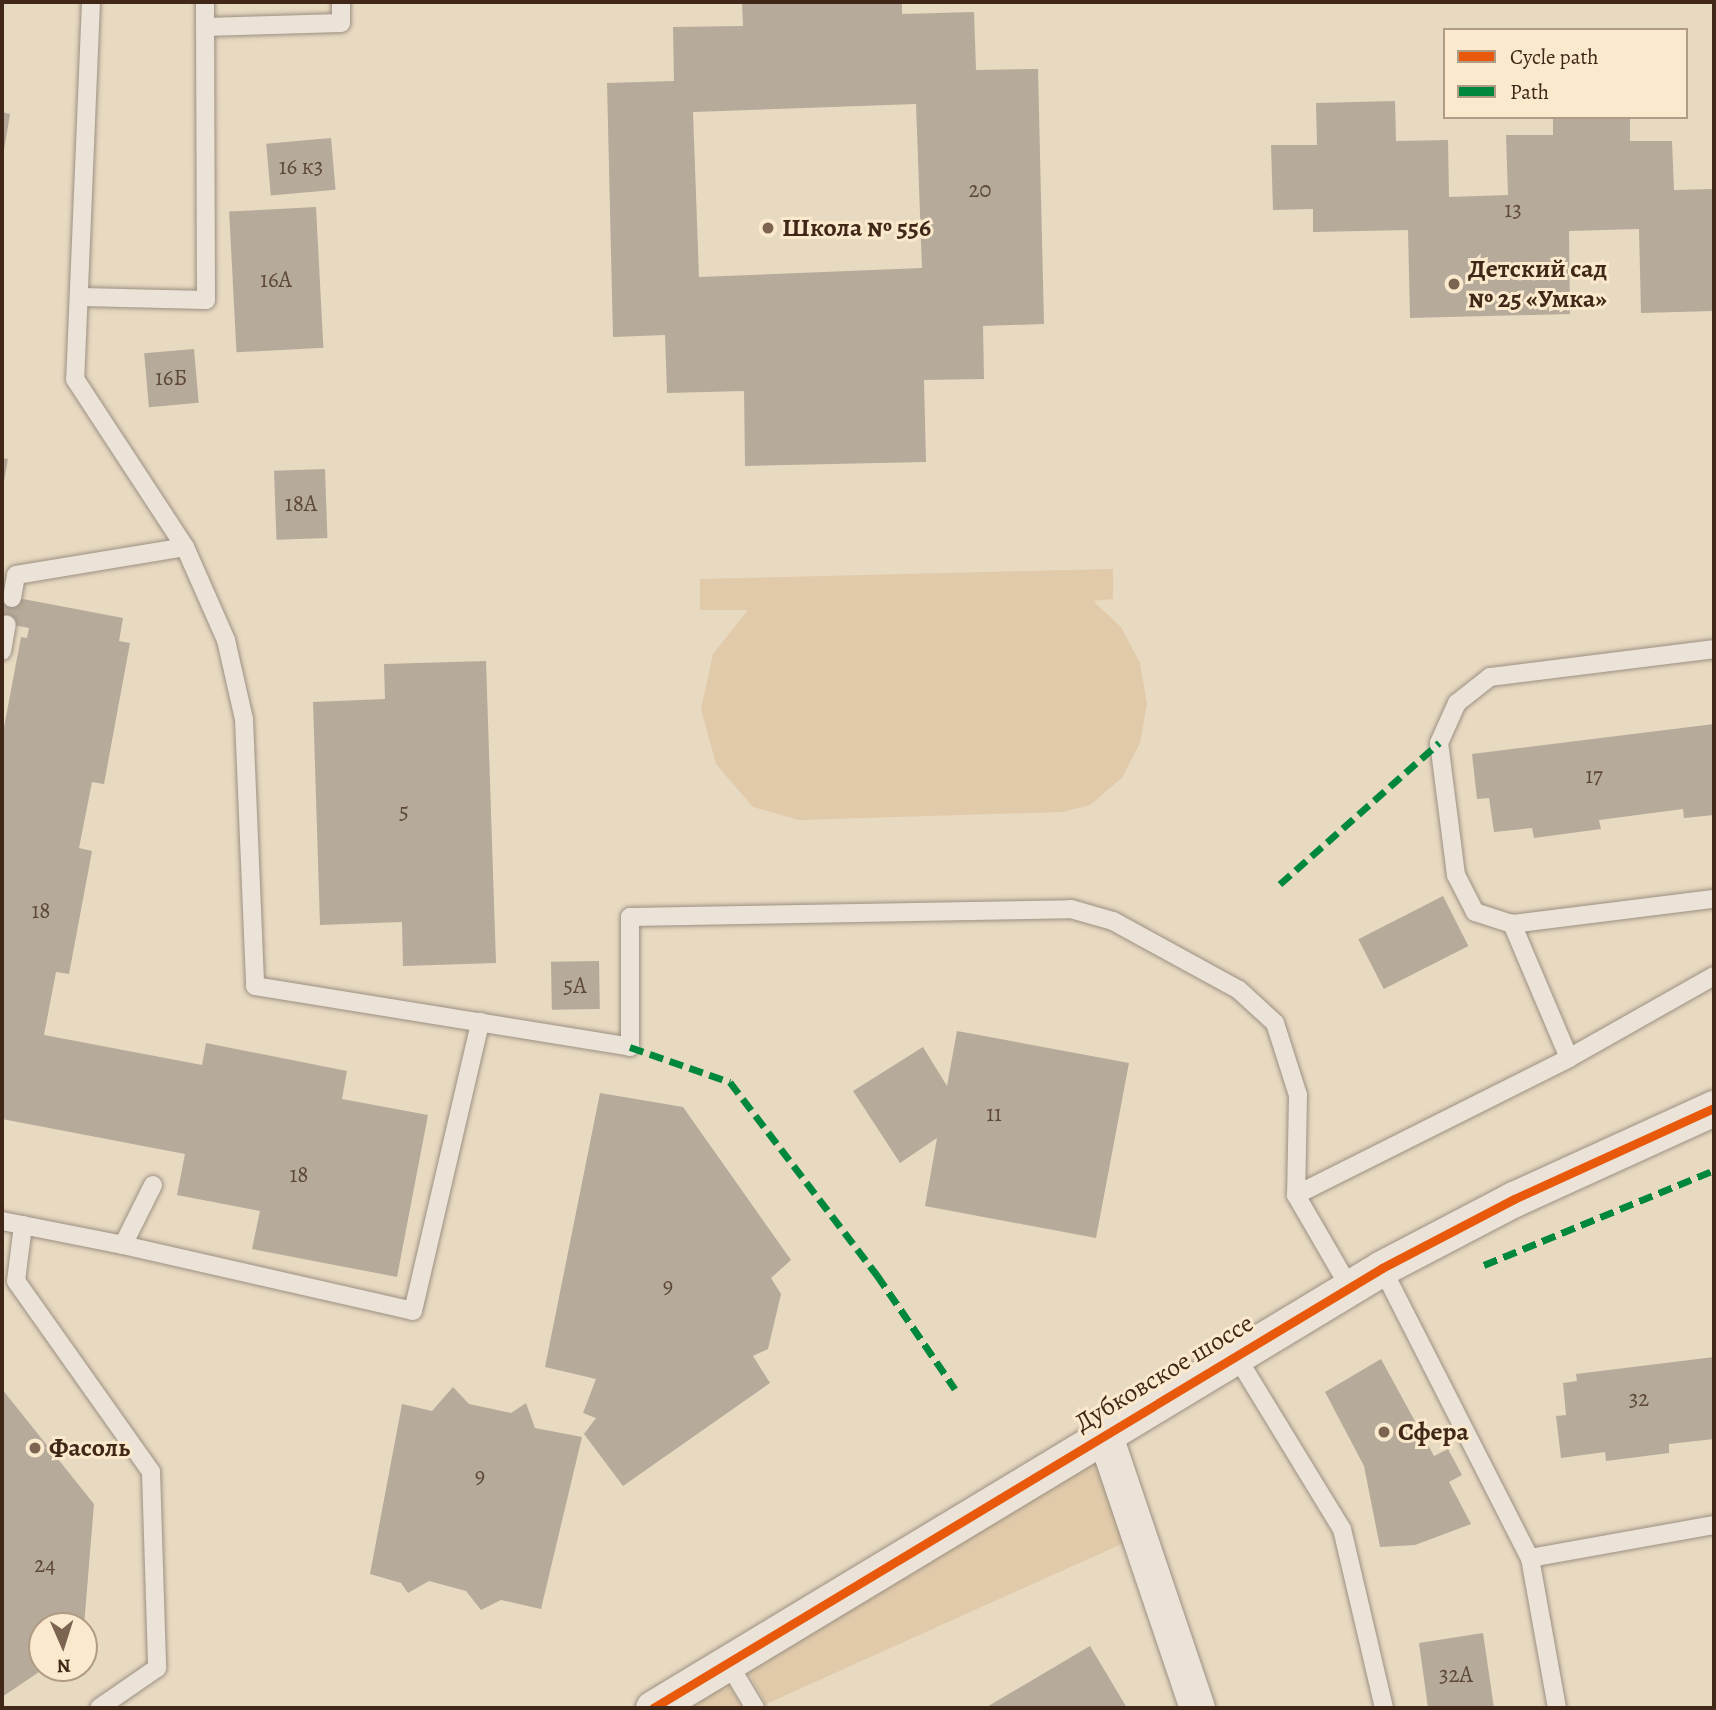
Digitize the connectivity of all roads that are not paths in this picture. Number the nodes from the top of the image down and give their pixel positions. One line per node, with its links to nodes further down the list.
1 (91, 2): 5 (lane)
2 (205, 2): 4 (lane)
3 (341, 2): 4 (lane)
4 (205, 27): 5 (lane)
5 (81, 297): 6 (lane)
6 (185, 547): 7 (lane); 14 (lane)
7 (12, 597)
8 (7, 624): 10 (lane)
9 (1714, 649): 12 (lane)
10 (2, 651)
11 (1714, 899): 12 (lane)
12 (1511, 924): 15 (lane)
13 (1714, 976): 15 (lane)
14 (480, 1022): 18 (lane); 21 (lane)
15 (1569, 1058): 18 (lane)
16 (1714, 1108): 22 (street, Дубковское шоссе)
17 (153, 1185): 21 (lane)
18 (1296, 1195): 23 (lane)
19 (2, 1221): 20 (lane)
20 (23, 1225): 21 (lane); 29 (lane)
21 (123, 1244)
22 (1382, 1268): 23 (street, Дубковское шоссе); 27 (lane)
23 (1350, 1288): 24 (street, Дубковское шоссе)
24 (1235, 1354): 25 (street, Дубковское шоссе); 33 (lane)
25 (1104, 1433): 28 (street, Дубковское шоссе); 32 (street)
26 (1714, 1525): 27 (lane)
27 (1530, 1558): 34 (lane)
28 (727, 1661): 30 (street, Дубковское шоссе); 31 (lane)
29 (99, 1708)
30 (653, 1708)
31 (755, 1708)
32 (1197, 1708)
33 (1384, 1708)
34 (1557, 1708)

